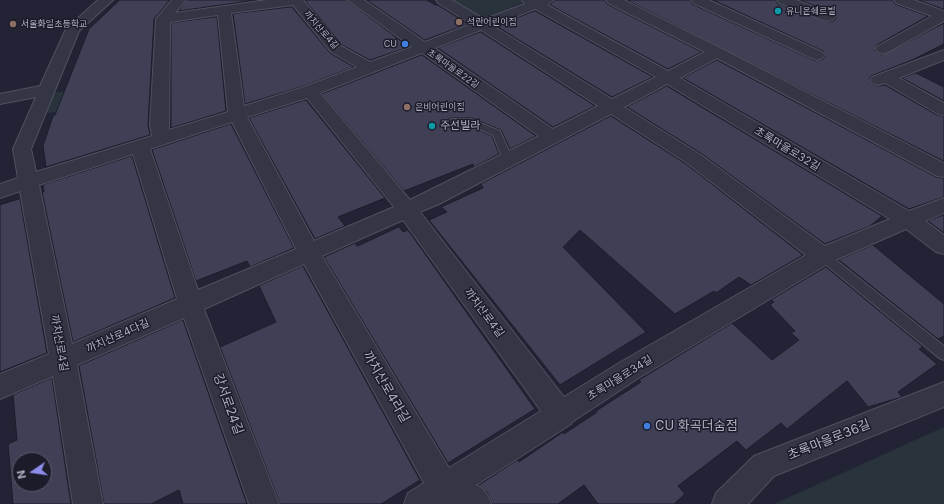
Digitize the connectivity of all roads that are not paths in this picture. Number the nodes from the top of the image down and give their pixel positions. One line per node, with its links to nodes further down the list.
1 (106, 0): 22 (street, 까치산로4길)
2 (179, 0): 13 (street)
3 (355, 0): 15 (street, 초록마을로22길)
4 (443, 0): 14 (street)
5 (613, 0): 17 (street)
6 (698, 0): 18 (street)
7 (784, 0): 12 (street)
8 (901, 0): 11 (street)
9 (537, 1): 14 (street, 초록마을로32길); 21 (street, 초록마을로32길)
10 (224, 10): 13 (street, 까치산로4길); 20 (street, 까치산로4길); 27 (street)
11 (943, 16): 16 (street)
12 (828, 17)
13 (163, 19): 30 (street)
14 (482, 24): 15 (street, 초록마을로32길); 25 (street)
15 (422, 48): 20 (street); 29 (street, 초록마을로22길)
16 (883, 49)
17 (717, 52): 21 (street); 32 (street)
18 (817, 55)
19 (944, 55): 26 (street)
20 (369, 68): 23 (street)
21 (667, 77): 25 (street); 37 (street, 초록마을로32길)
22 (47, 90): 24 (street); 33 (street, 까치산로4길)
23 (310, 91): 27 (street); 36 (street, 까치산로4길)
24 (0, 99)
25 (611, 106): 29 (street); 40 (street)
26 (944, 110)
27 (237, 115): 30 (street); 39 (street, 까치산로4라길)
28 (451, 122): 31 (lane)
29 (552, 137): 31 (street)
30 (151, 143): 33 (street); 41 (street, 강서로24길)
31 (508, 160): 36 (street)
32 (944, 171)
33 (29, 182): 34 (street); 43 (street, 까치산로4길)
34 (0, 191)
35 (944, 205): 37 (street, 초록마을로34길)
36 (407, 210): 39 (street); 46 (street, 까치산로4길)
37 (908, 220): 38 (street); 40 (street, 초록마을로34길)
38 (944, 246)
39 (309, 253): 41 (street); 47 (street, 까치산로4라길)
40 (824, 256): 42 (lane); 46 (street, 초록마을로34길)
41 (191, 305): 43 (street, 까치산로4다길); 49 (street, 강서로24길)
42 (944, 354)
43 (63, 360): 44 (street, 까치산로4다길); 48 (street, 까치산로4길)
44 (0, 388)
45 (944, 394): 52 (street, 초록마을로36길)
46 (562, 415): 47 (street, 초록마을로34길)
47 (444, 489): 50 (street, 초록마을로34길); 51 (street)
48 (88, 504)
49 (264, 504)
50 (419, 504)
51 (476, 504)
52 (727, 504)

